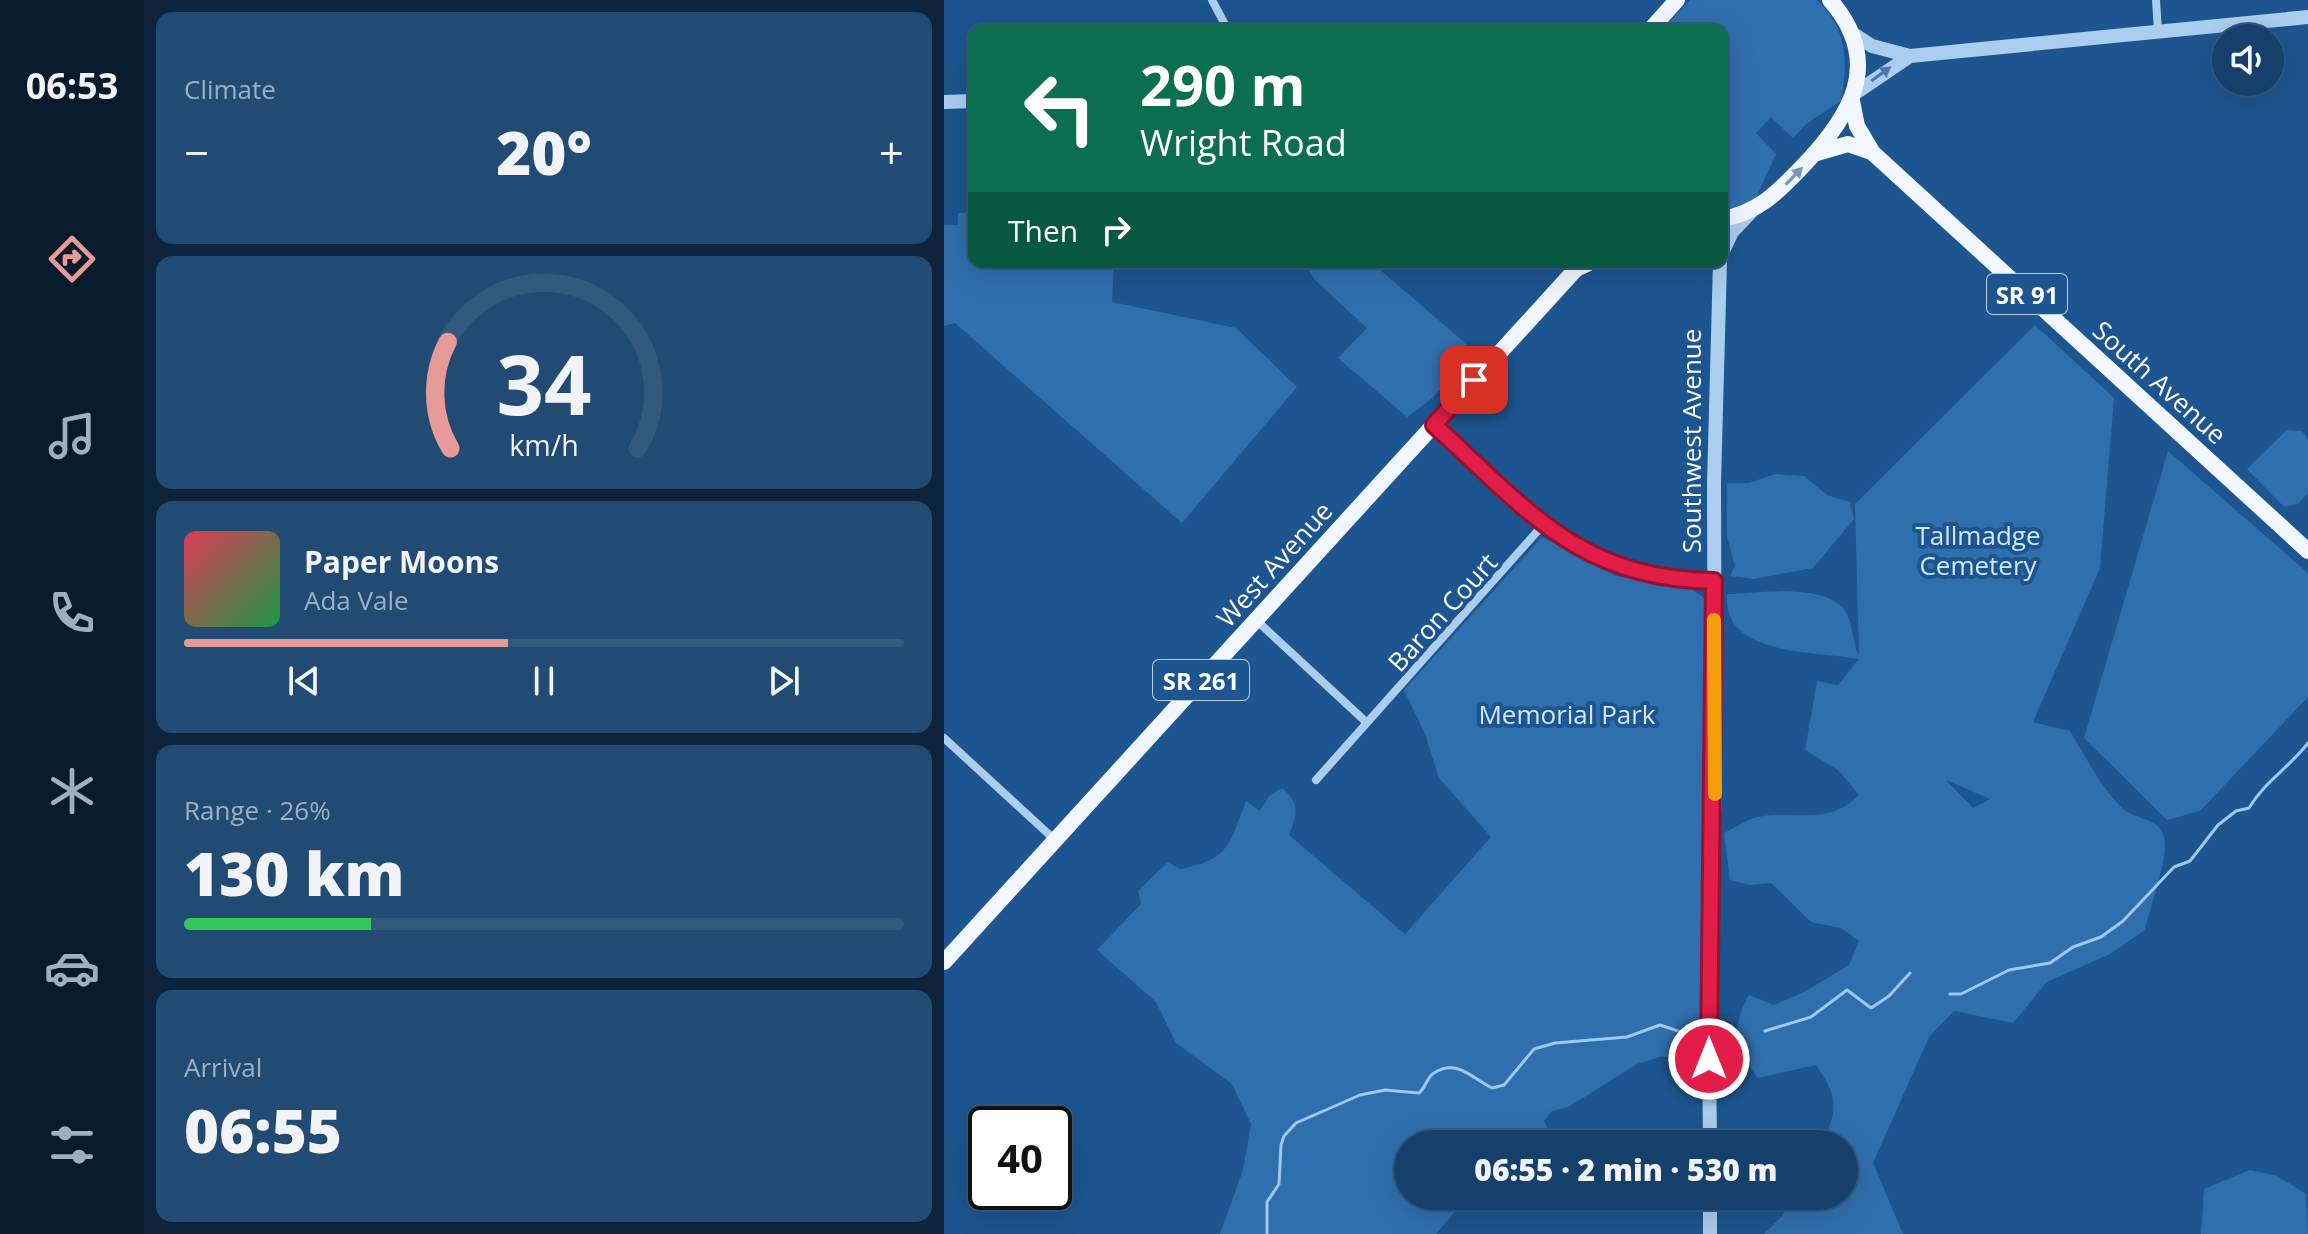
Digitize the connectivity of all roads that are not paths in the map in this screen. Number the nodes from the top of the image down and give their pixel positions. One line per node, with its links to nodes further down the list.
1 (1212, 0): 6 (street)
2 (1830, 0): 8 (main road, SR 91)
3 (2156, 0): 9 (street)
4 (1672, 3): 7 (main road)
5 (2308, 17): 9 (street)
6 (1225, 24)
7 (1655, 24)
8 (1849, 31): 10 (street); 11 (main road, SR 91)
9 (2158, 31): 10 (street)
10 (1910, 56): 11 (street, one-way to 10)
11 (1853, 98): 14 (main road, South Avenue / SR 91); 15 (main road)
12 (968, 101): 13 (street)
13 (944, 102)
14 (1873, 153): 15 (main road); 23 (main road, South Avenue / SR 91)
15 (1815, 154): 16 (main road, one-way to 15)
16 (1752, 211): 17 (main road); 18 (street, Southwest Avenue)
17 (1728, 217)
18 (1728, 241)
19 (1578, 268): 21 (main road, West Avenue / SR 261)
20 (1719, 268): 24 (street, Southwest Avenue)
21 (1434, 425): 22 (street); 25 (main road, West Avenue / SR 261)
22 (1543, 525): 24 (street); 26 (street, Baron Court)
23 (2308, 551)
24 (1714, 581): 31 (street, Southwest Avenue)
25 (1256, 620): 26 (street); 29 (main road, West Avenue / SR 261)
26 (1365, 721): 28 (street, Baron Court)
27 (944, 738): 29 (street)
28 (1316, 780)
29 (1055, 840): 30 (main road, West Avenue / SR 261)
30 (944, 962)
31 (1710, 1130)
32 (1710, 1210): 33 (street)
33 (1710, 1234)

